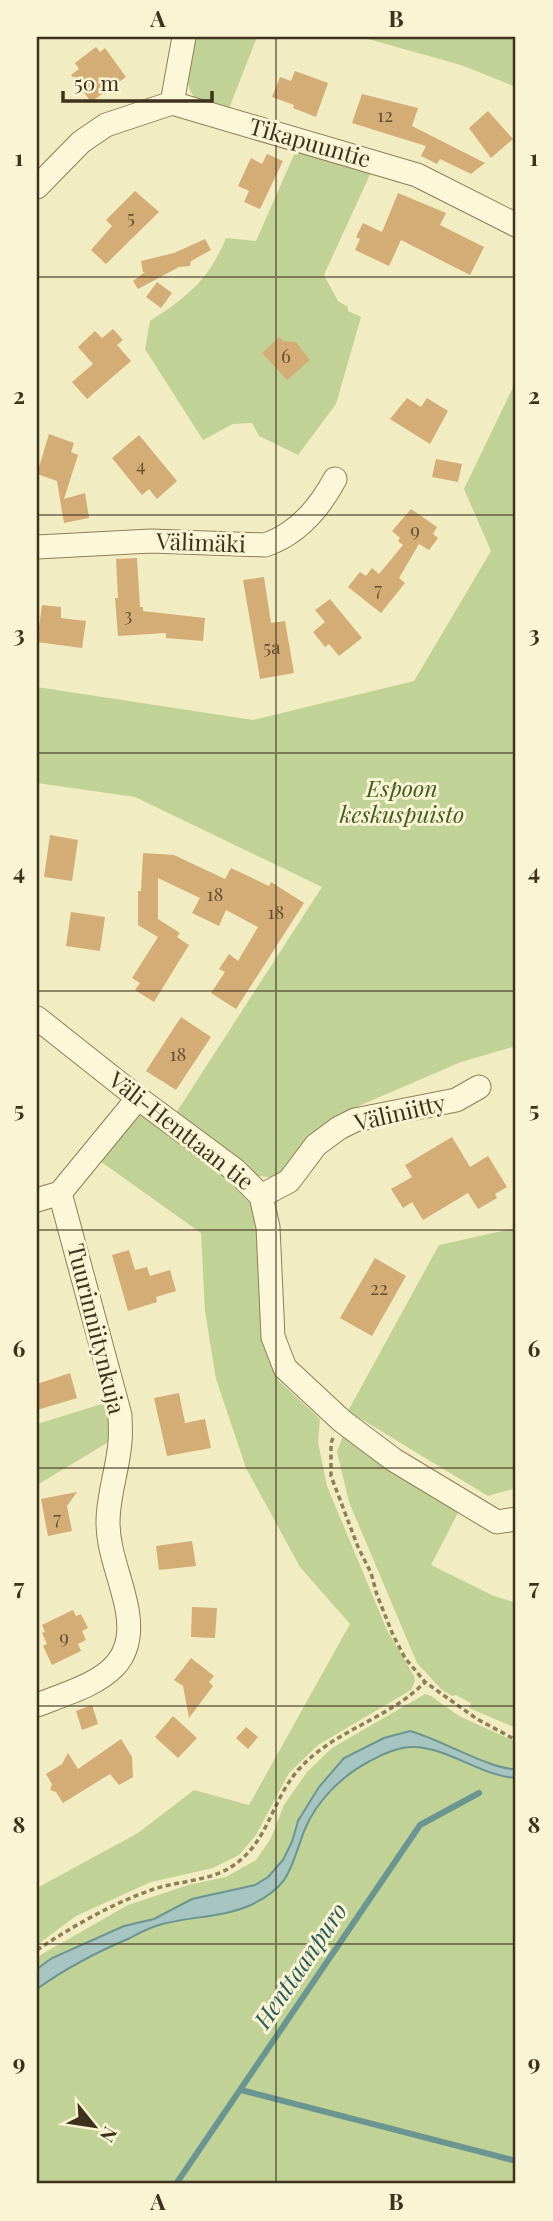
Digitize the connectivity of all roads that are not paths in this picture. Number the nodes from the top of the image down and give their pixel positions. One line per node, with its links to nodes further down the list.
1 (184, 37): 2 (street)
2 (172, 103): 3 (street); 4 (street, Tikapuuntie)
3 (37, 187)
4 (516, 225)
5 (335, 479): 6 (street, Välimäki)
6 (37, 547)
7 (37, 1018): 9 (street, Väli-Henttaan tie)
8 (479, 1087): 11 (street, Väliniitty)
9 (138, 1098): 10 (street); 11 (street, Väli-Henttaan tie)
10 (60, 1193): 12 (street); 14 (street, Tuurinniitynkuja)
11 (261, 1196): 13 (street, Väli-Henttaan tie)
12 (37, 1200)
13 (516, 1518)
14 (37, 1705)

